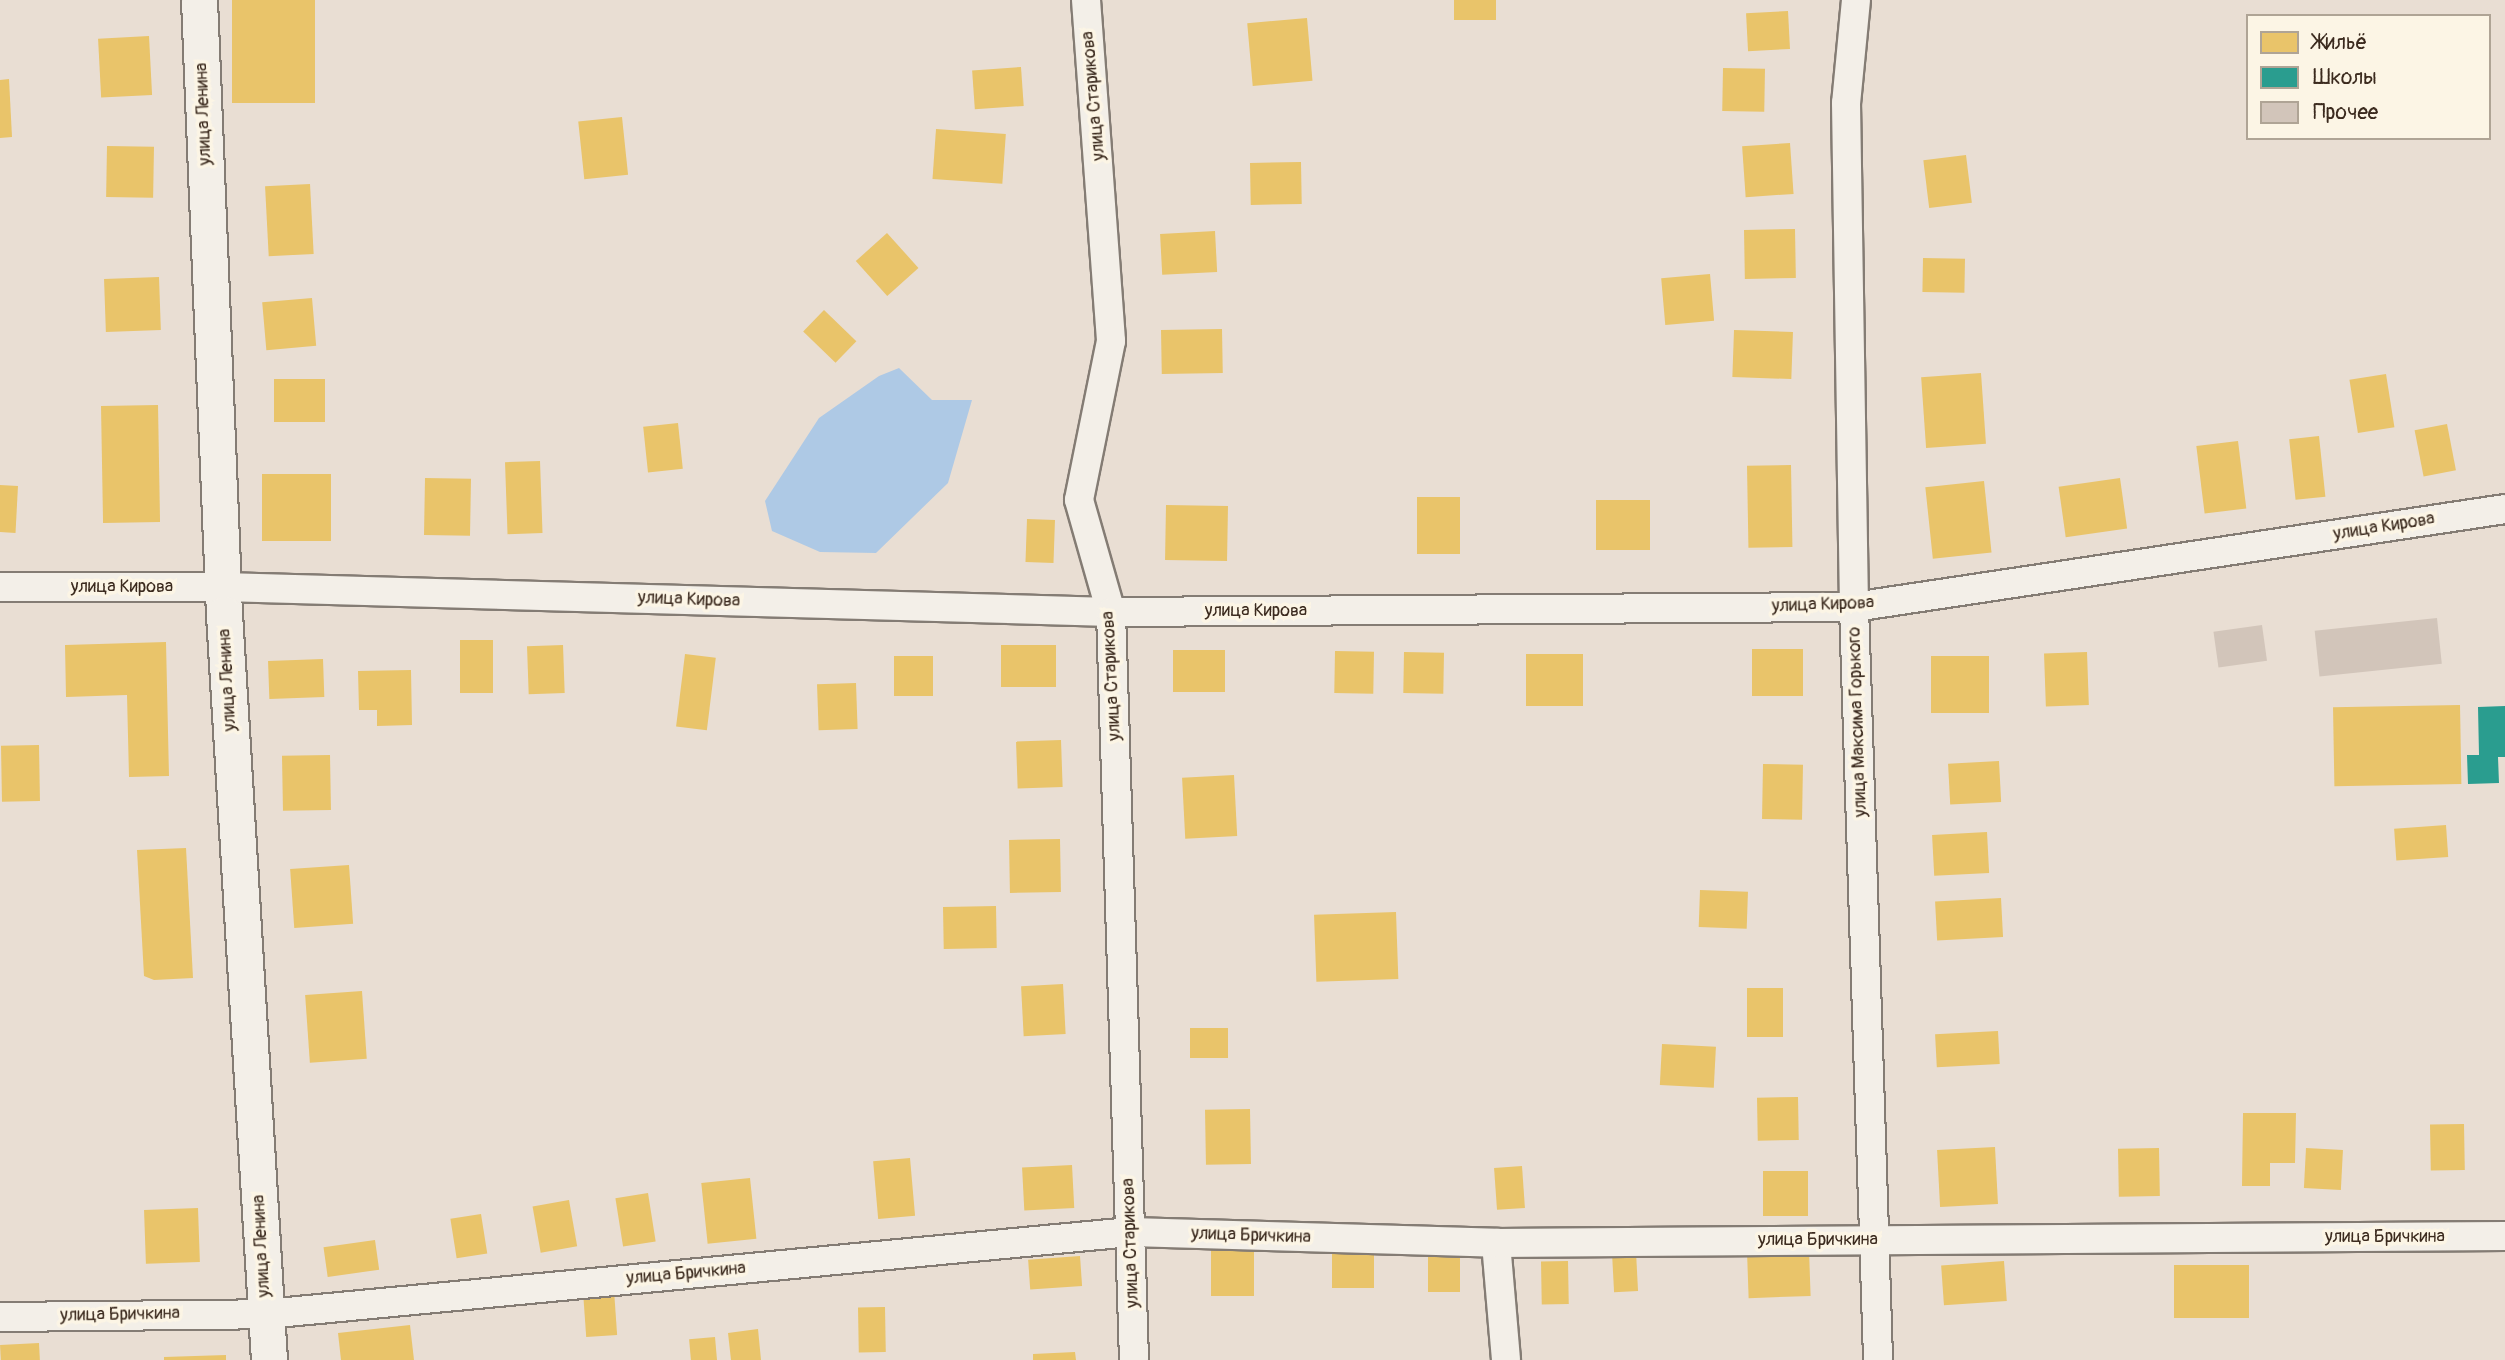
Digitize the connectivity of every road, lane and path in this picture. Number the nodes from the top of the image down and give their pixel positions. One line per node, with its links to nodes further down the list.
1 (199, 0): 6 (street, улица Ленина)
2 (1086, 0): 8 (street, улица Старикова)
3 (1856, 0): 7 (street, улица Максима Горького)
4 (2505, 509): 7 (street, улица Кирова)
5 (0, 587): 6 (street, улица Кирова)
6 (223, 587): 8 (street, улица Кирова); 13 (street, улица Ленина)
7 (1854, 607): 8 (street, улица Кирова); 11 (street, улица Максима Горького)
8 (1111, 612): 9 (street, улица Старикова)
9 (1131, 1233): 12 (street, улица Бричкина); 13 (street, улица Бричкина); 16 (street, улица Старикова)
10 (2505, 1236): 11 (street, улица Бричкина)
11 (1876, 1239): 12 (street, улица Бричкина); 18 (street, улица Максима Горького)
12 (1496, 1243): 17 (street)
13 (266, 1314): 14 (street, улица Бричкина); 15 (street, улица Ленина)
14 (0, 1317)
15 (269, 1360)
16 (1134, 1360)
17 (1506, 1360)
18 (1878, 1360)

